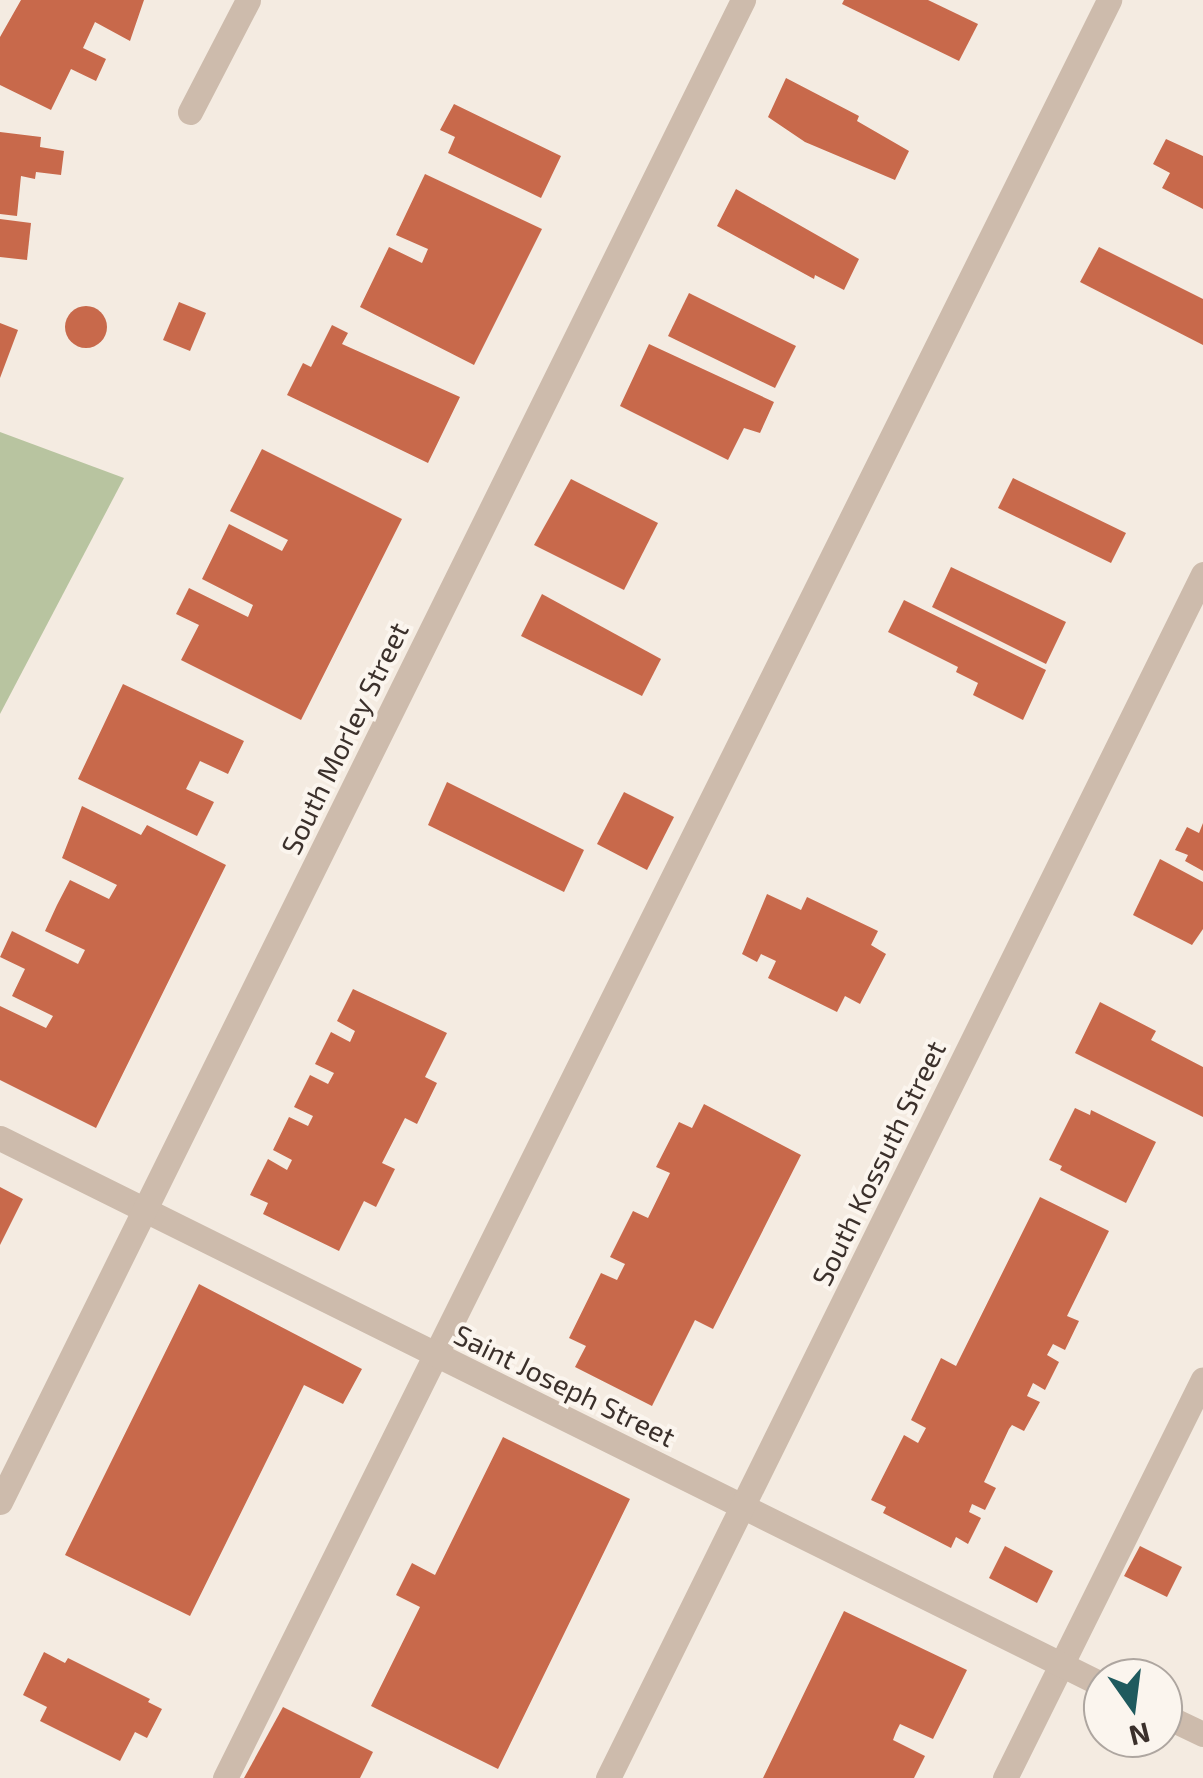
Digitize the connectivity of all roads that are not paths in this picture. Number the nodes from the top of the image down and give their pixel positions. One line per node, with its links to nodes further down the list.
1 (248, 0): 4 (street)
2 (743, 0): 7 (street, South Morley Street)
3 (1109, 0): 8 (street)
4 (190, 112)
5 (1203, 574): 11 (street, South Kossuth Street)
6 (0, 1138): 7 (street, Saint Joseph Street)
7 (144, 1210): 8 (street, Saint Joseph Street); 10 (street, South Morley Street)
8 (437, 1355): 11 (street, Saint Joseph Street); 14 (street)
9 (1203, 1379): 12 (street)
10 (0, 1502)
11 (742, 1506): 12 (street, Saint Joseph Street); 15 (street, South Kossuth Street)
12 (1062, 1664): 13 (street, Saint Joseph Street); 16 (street)
13 (1083, 1675)
14 (225, 1778)
15 (608, 1778)
16 (1005, 1778)

